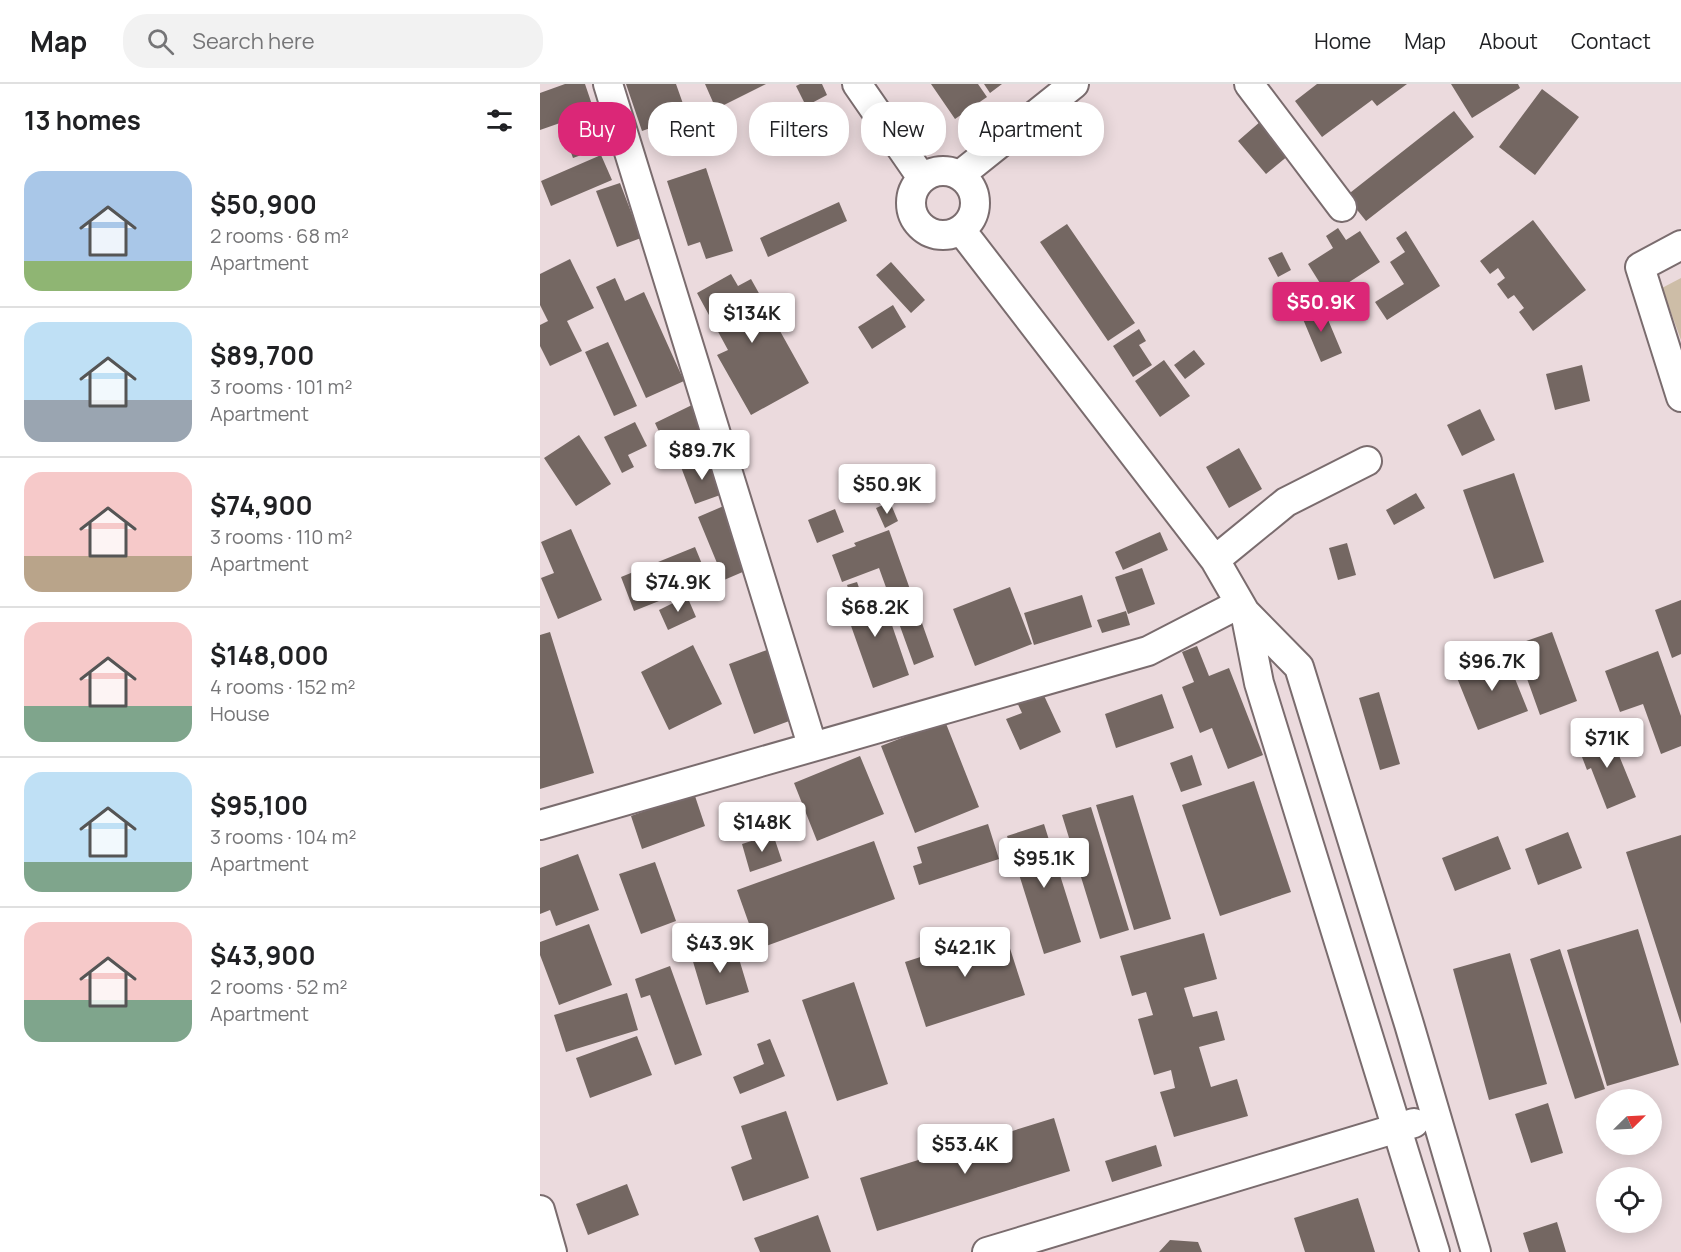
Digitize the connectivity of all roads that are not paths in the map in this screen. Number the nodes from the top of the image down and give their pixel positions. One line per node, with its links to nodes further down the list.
1 (608, 84): 14 (street)
2 (856, 84): 6 (street)
3 (1074, 84): 5 (street)
4 (1249, 84): 7 (street)
5 (960, 176): 6 (street); 8 (street)
6 (922, 178): 8 (street)
7 (1342, 207)
8 (961, 230): 12 (street)
9 (1681, 245): 10 (street)
10 (1681, 397)
11 (1367, 461): 12 (street)
12 (1215, 560): 13 (street)
13 (1242, 608): 14 (street); 16 (street); 17 (street)
14 (812, 745): 15 (street)
15 (540, 825)
16 (1373, 907): 17 (street); 18 (street)
17 (1332, 919): 19 (street)
18 (1436, 1117): 19 (street); 24 (street)
19 (1398, 1128): 22 (street); 23 (street)
20 (540, 1210): 21 (street)
21 (552, 1252)
22 (987, 1252)
23 (1435, 1252)
24 (1476, 1252)

